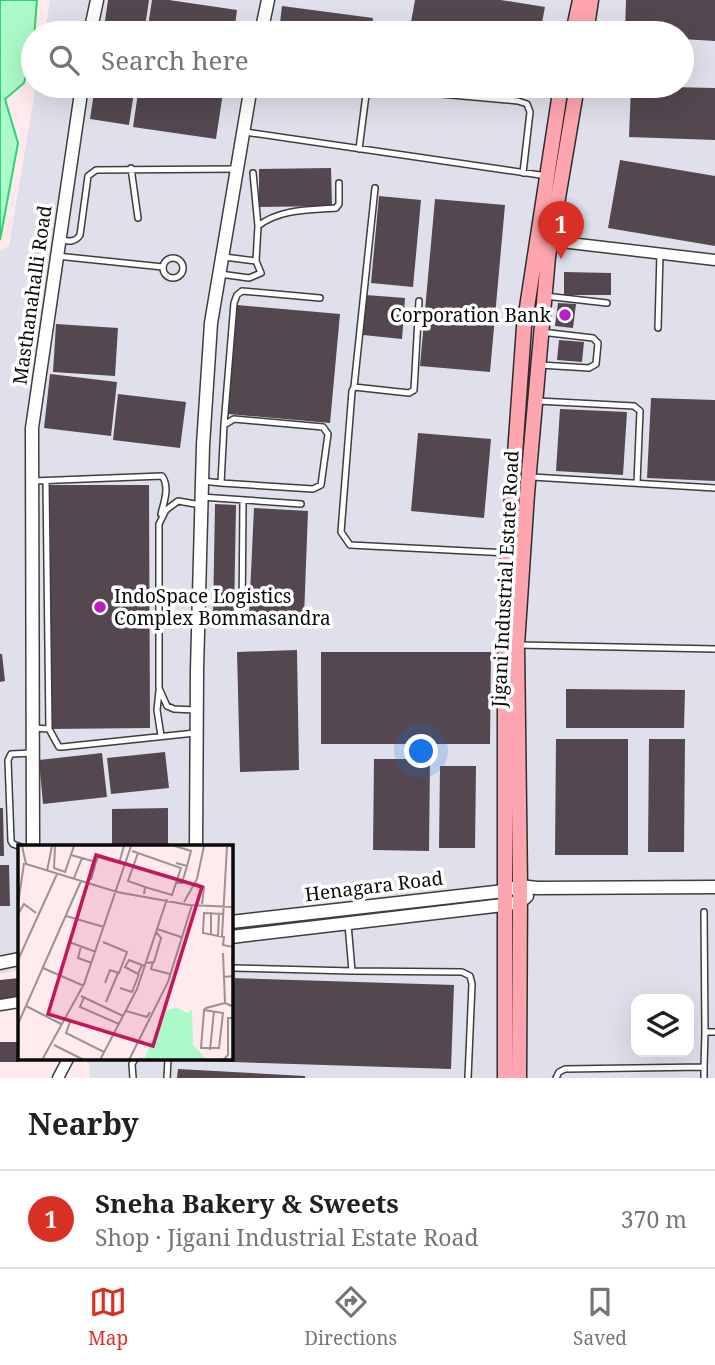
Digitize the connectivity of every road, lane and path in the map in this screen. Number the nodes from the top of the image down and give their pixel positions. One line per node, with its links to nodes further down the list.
1 (97, 0): 5 (street)
2 (268, 0): 6 (street)
3 (580, 0): 7 (main road)
4 (591, 0): 8 (main road)
5 (93, 21)
6 (264, 21)
7 (576, 21)
8 (588, 21)
9 (80, 98): 26 (street, Masthanahalli Road)
10 (249, 98): 15 (street)
11 (366, 98): 16 (lane)
12 (486, 98): 20 (lane)
13 (559, 98): 21 (main road, Jigani Industrial Estate Road)
14 (574, 98): 27 (main road, Jigani Industrial Estate Road)
15 (244, 132): 16 (lane); 18 (street)
16 (359, 149): 20 (lane)
17 (131, 168): 18 (lane); 24 (lane); 26 (lane)
18 (237, 169): 30 (street)
19 (253, 173): 25 (lane)
20 (523, 173): 21 (lane)
21 (547, 176): 27 (main road, Jigani Industrial Estate Road)
22 (339, 183): 25 (lane)
23 (375, 188): 42 (lane)
24 (138, 218)
25 (258, 226): 32 (lane)
26 (60, 240): 29 (street, Masthanahalli Road)
27 (544, 240): 28 (street); 35 (main road, Jigani Industrial Estate Road); 58 (main road, Jigani Industrial Estate Road)
28 (660, 253): 31 (street); 39 (lane)
29 (57, 256): 33 (lane); 46 (street, Masthanahalli Road)
30 (223, 257): 32 (lane); 34 (street)
31 (715, 260)
32 (256, 261): 34 (lane)
33 (163, 267)
34 (220, 274): 48 (street)
35 (545, 296): 38 (lane); 40 (main road, Jigani Industrial Estate Road)
36 (320, 298): 44 (lane)
37 (419, 301): 42 (lane)
38 (607, 303)
39 (658, 328)
40 (541, 332): 41 (main road, Jigani Industrial Estate Road); 41 (lane)
41 (538, 365): 43 (main road, Jigani Industrial Estate Road)
42 (354, 387): 58 (lane)
43 (535, 401): 45 (main road, Jigani Industrial Estate Road); 50 (lane)
44 (223, 425): 49 (lane); 49 (lane)
45 (528, 477): 50 (lane); 62 (main road, Jigani Industrial Estate Road)
46 (32, 481): 47 (lane); 55 (street, Masthanahalli Road)
47 (46, 481): 56 (lane); 57 (lane)
48 (202, 481): 49 (lane); 53 (street)
49 (222, 483)
50 (637, 483): 51 (lane)
51 (715, 488)
52 (243, 500): 53 (lane); 54 (lane); 60 (lane)
53 (201, 501): 57 (lane); 59 (street)
54 (301, 504)
55 (32, 509): 56 (lane); 66 (street, Masthanahalli Road)
56 (47, 509): 67 (lane)
57 (159, 524): 64 (lane)
58 (508, 552): 76 (main road, Jigani Industrial Estate Road)
59 (198, 621): 60 (lane); 65 (street)
60 (242, 622): 61 (lane)
61 (293, 623)
62 (517, 645): 63 (lane); 75 (main road, Jigani Industrial Estate Road)
63 (715, 649)
64 (159, 688): 65 (lane); 69 (lane)
65 (198, 710): 68 (street)
66 (32, 729): 67 (lane); 70 (street, Masthanahalli Road)
67 (50, 729): 69 (lane)
68 (198, 733): 69 (lane); 72 (street)
69 (161, 736)
70 (33, 753): 71 (street, Masthanahalli Road); 73 (lane)
71 (33, 845)
72 (196, 845)
73 (18, 847)
74 (715, 887): 75 (street, Henagara Road)
75 (520, 894): 76 (street, Henagara Road); 98 (main road, Jigani Industrial Estate Road)
76 (504, 898): 78 (street, Henagara Road); 79 (street, Henagara Road); 97 (main road, Jigani Industrial Estate Road)
77 (704, 912): 87 (lane)
78 (233, 922)
79 (348, 924): 80 (street, Henagara Road); 84 (lane)
80 (233, 937)
81 (18, 959): 82 (street)
82 (0, 963)
83 (233, 968): 84 (lane)
84 (352, 971): 96 (lane)
85 (18, 1002): 86 (street)
86 (0, 1005)
87 (705, 1032): 88 (lane); 92 (lane)
88 (715, 1032)
89 (67, 1060): 93 (street)
90 (134, 1060): 94 (lane)
91 (168, 1060): 95 (lane)
92 (704, 1067): 99 (lane); 100 (lane)
93 (58, 1078)
94 (133, 1078)
95 (167, 1078)
96 (468, 1078)
97 (505, 1078)
98 (519, 1078)
99 (556, 1078)
100 (704, 1078)

